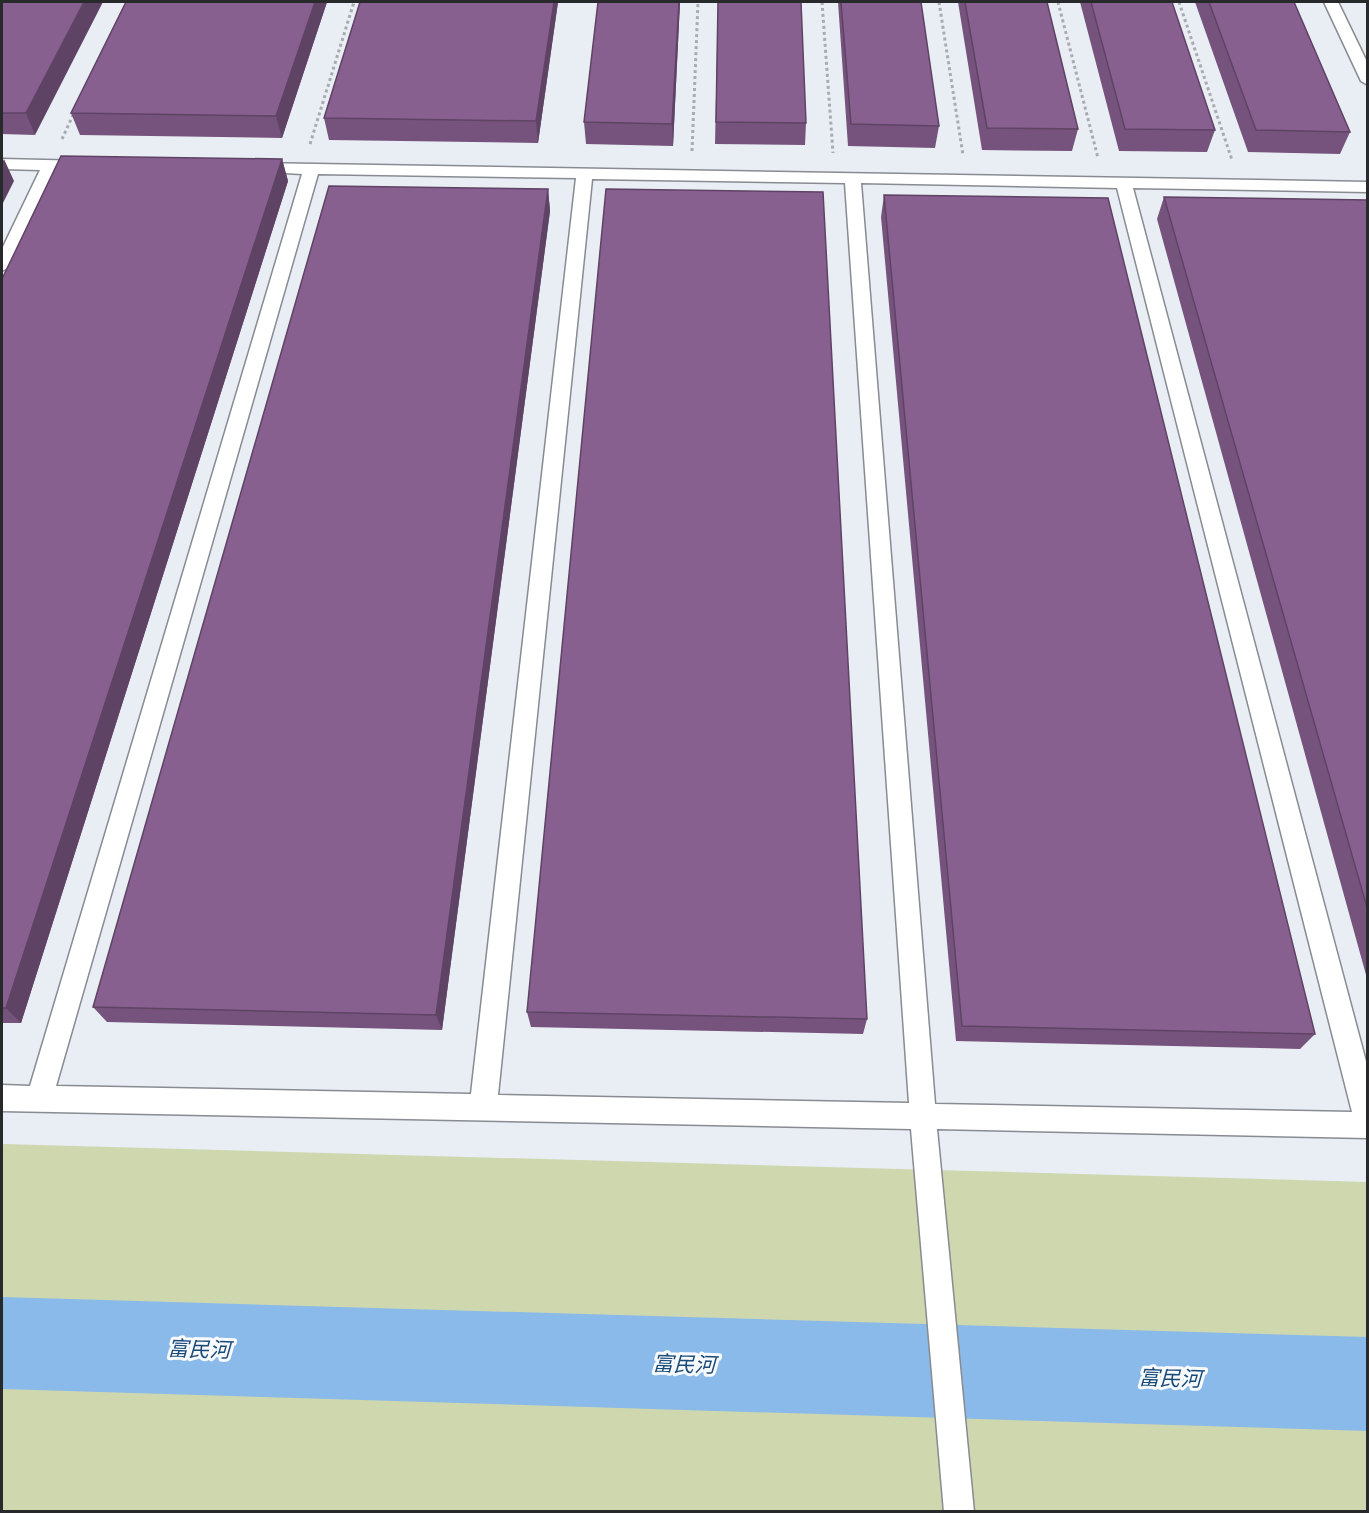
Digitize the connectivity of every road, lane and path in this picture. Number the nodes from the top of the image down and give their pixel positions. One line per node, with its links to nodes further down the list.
1 (354, 2): 14 (path)
2 (698, 2): 16 (path)
3 (822, 2): 17 (path)
4 (939, 2): 18 (path)
5 (1058, 2): 19 (path)
6 (1179, 2): 20 (path)
7 (1331, 2): 8 (lane)
8 (1368, 81)
9 (79, 104): 11 (path)
10 (2, 164): 11 (lane)
11 (50, 165): 12 (lane); 22 (lane)
12 (98, 166)
13 (242, 168): 14 (lane)
14 (306, 169): 15 (lane); 24 (lane)
15 (584, 174): 16 (lane); 25 (lane)
16 (691, 176): 17 (lane)
17 (844, 178): 18 (lane); 26 (lane)
18 (967, 180): 19 (lane)
19 (1114, 183): 20 (lane); 27 (lane)
20 (1240, 185): 21 (lane)
21 (1368, 187)
22 (2, 266)
23 (2, 1098): 24 (lane)
24 (39, 1099): 25 (lane)
25 (483, 1108): 26 (lane)
26 (923, 1116): 27 (lane); 28 (lane)
27 (1368, 1123)
28 (959, 1512)

